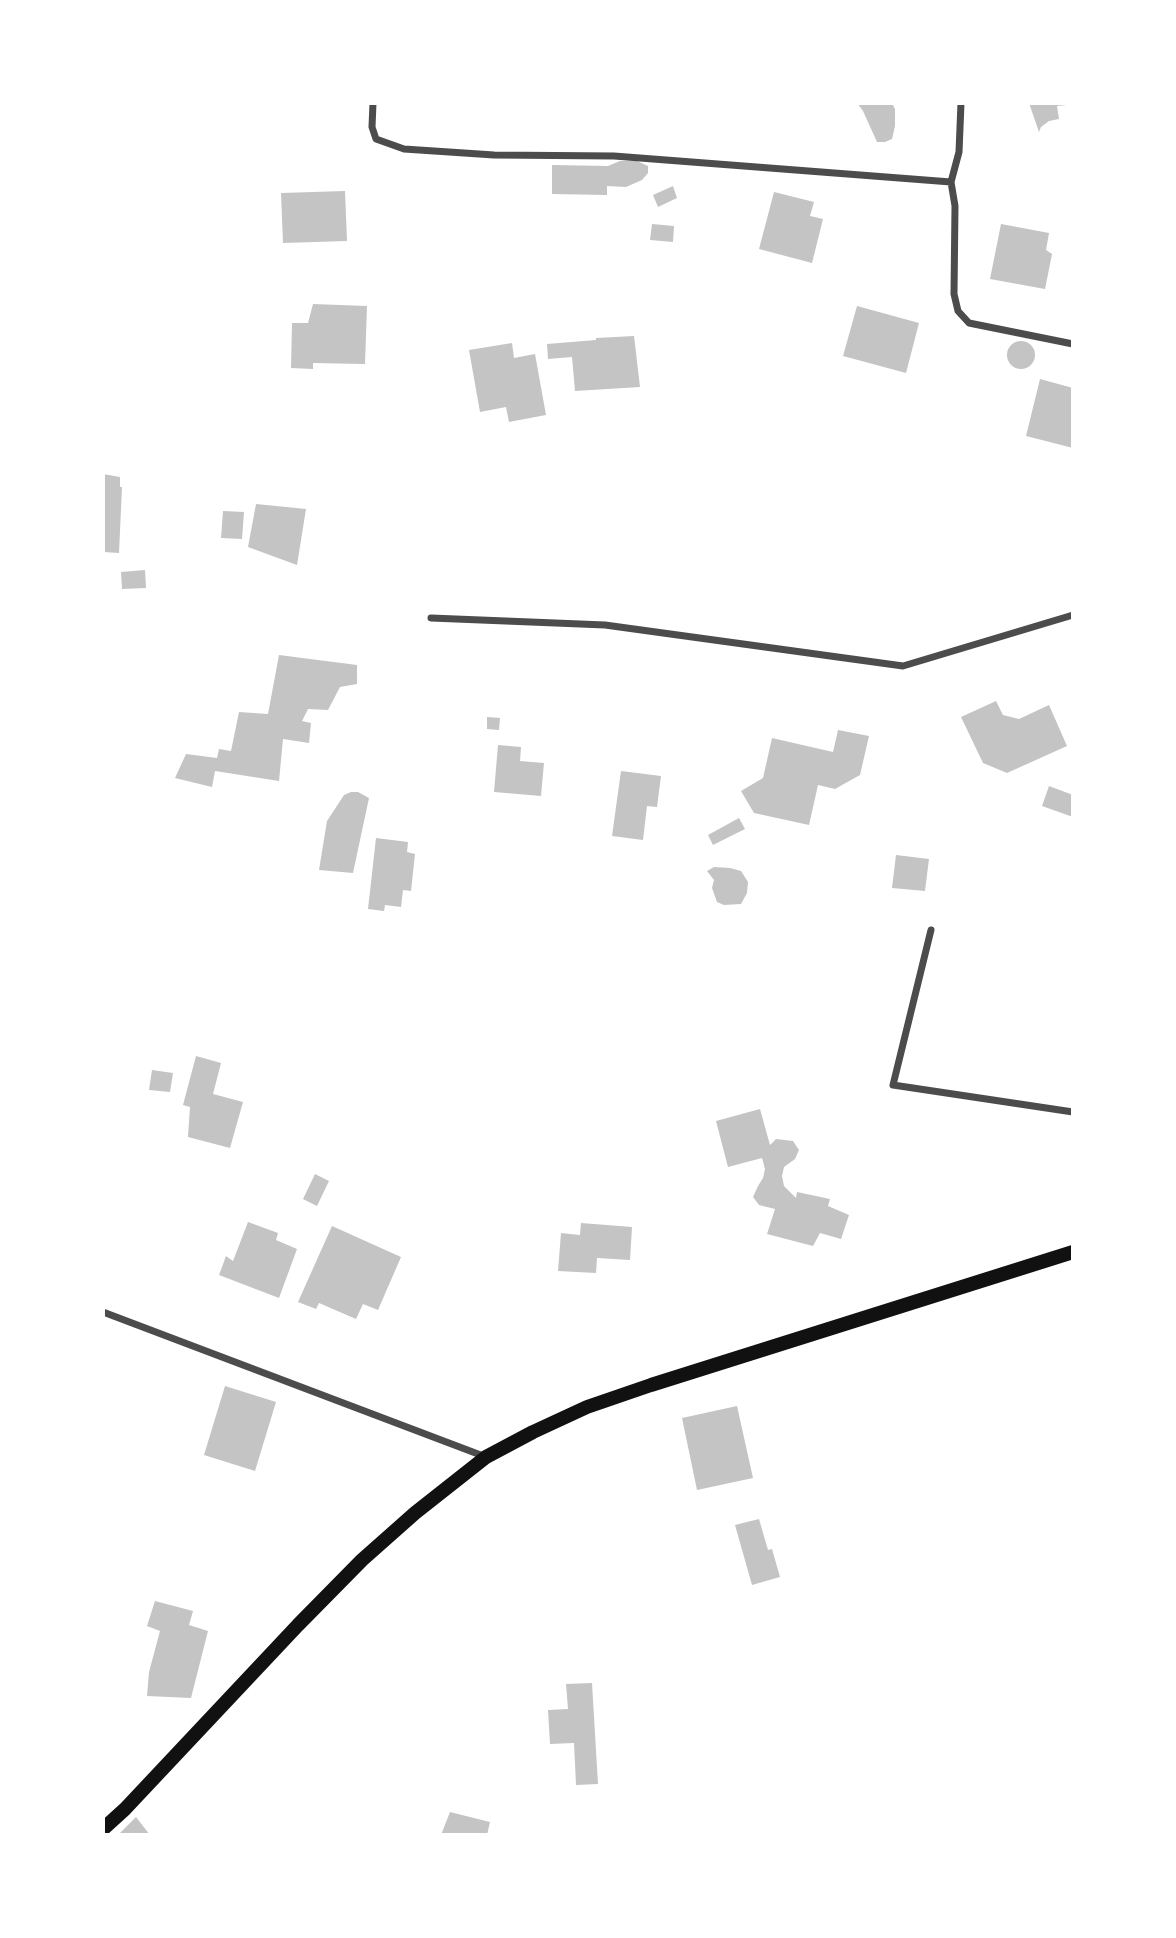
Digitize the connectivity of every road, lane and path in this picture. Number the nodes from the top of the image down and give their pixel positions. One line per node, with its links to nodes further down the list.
1 (373, 103): 3 (street)
2 (961, 103): 3 (street)
3 (951, 182): 4 (street)
4 (1073, 344)
5 (1073, 615): 6 (street)
6 (431, 618)
7 (931, 930): 8 (street)
8 (1073, 1112)
9 (1073, 1252): 11 (main road)
10 (103, 1312): 11 (street)
11 (486, 1457): 12 (main road)
12 (103, 1829)

